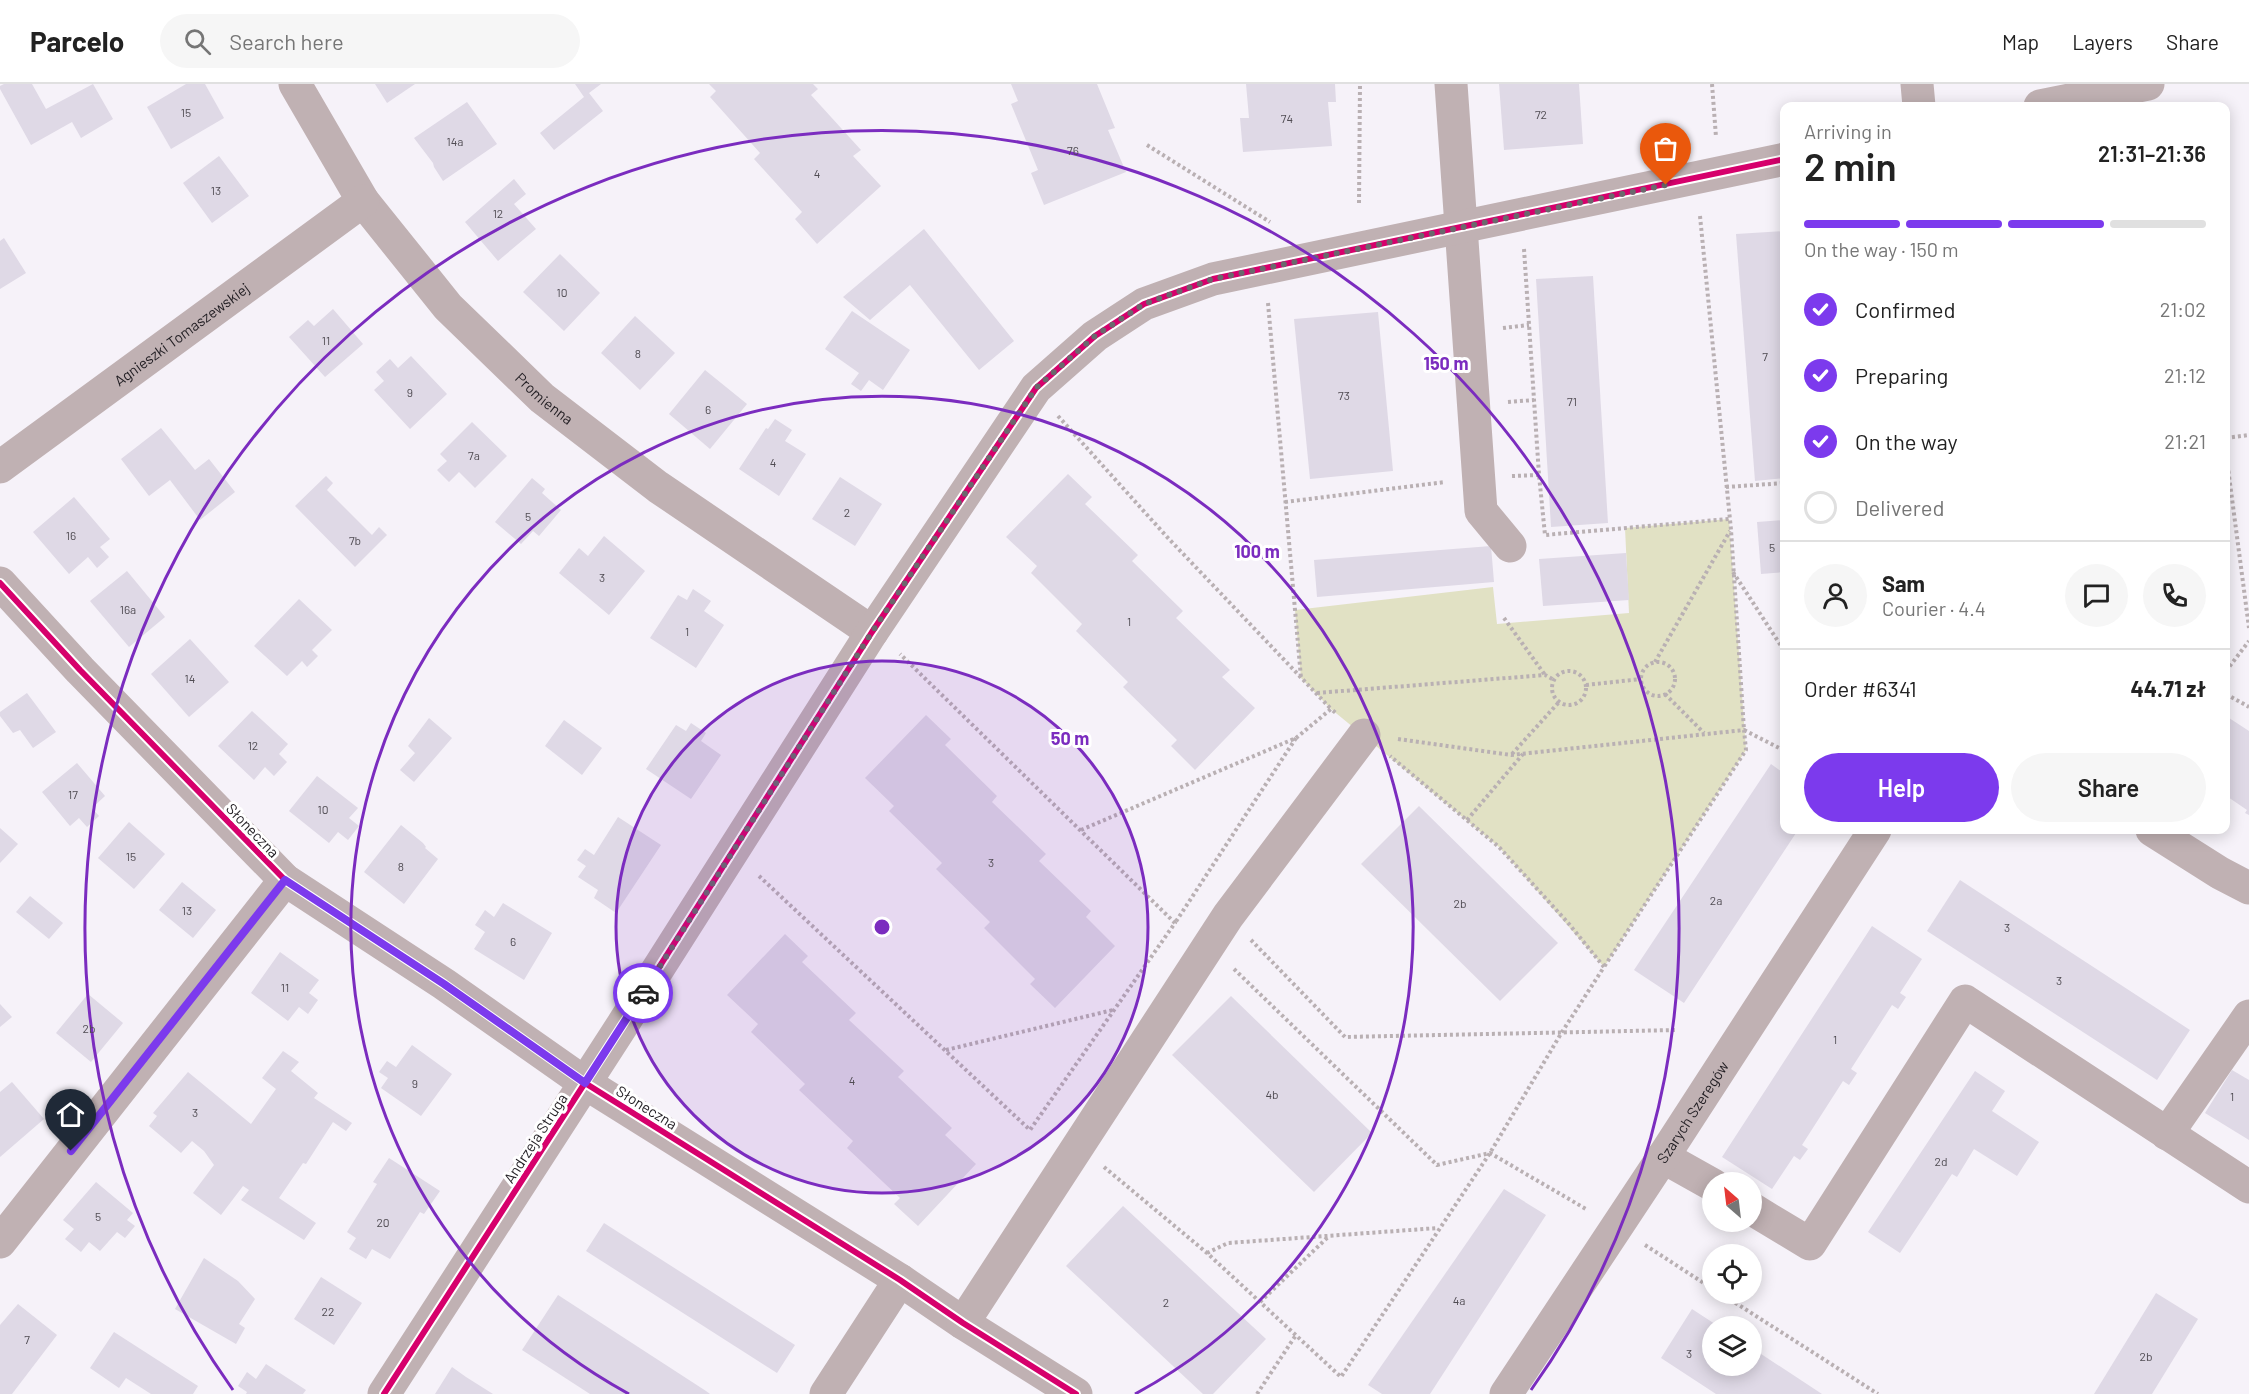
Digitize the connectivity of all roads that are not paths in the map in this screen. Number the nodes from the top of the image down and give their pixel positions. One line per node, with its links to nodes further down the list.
1 (295, 84): 8 (street, Promienna)
2 (1451, 84): 9 (street)
3 (1917, 84): 5 (street)
4 (2148, 84): 6 (street)
5 (1919, 102)
6 (2060, 102)
7 (1780, 160): 9 (street, Andrzeja Struga)
8 (363, 201): 10 (street, Agnieszki Tomaszewskiej); 13 (street, Promienna)
9 (1461, 227): 11 (street); 13 (street, Andrzeja Struga)
10 (0, 467)
11 (1510, 546)
12 (0, 583): 17 (street, Słoneczna)
13 (884, 641): 20 (street, Andrzeja Struga)
14 (1364, 735): 28 (street)
15 (1872, 834): 22 (street, Szarych Szeregów)
16 (2158, 834): 18 (street)
17 (285, 880): 20 (street, Słoneczna); 26 (street)
18 (2249, 888)
19 (2247, 1019): 21 (street)
20 (585, 1083): 27 (street, Słoneczna); 29 (street, Andrzeja Struga)
21 (2167, 1134): 24 (street); 25 (street)
22 (1663, 1157): 23 (street); 32 (street, Szarych Szeregów)
23 (1702, 1179)
24 (2249, 1187)
25 (1762, 1215)
26 (0, 1242)
27 (900, 1280): 28 (street, Słoneczna); 30 (street)
28 (963, 1323): 31 (street, Słoneczna)
29 (384, 1394)
30 (826, 1394)
31 (1076, 1394)
32 (1506, 1394)

